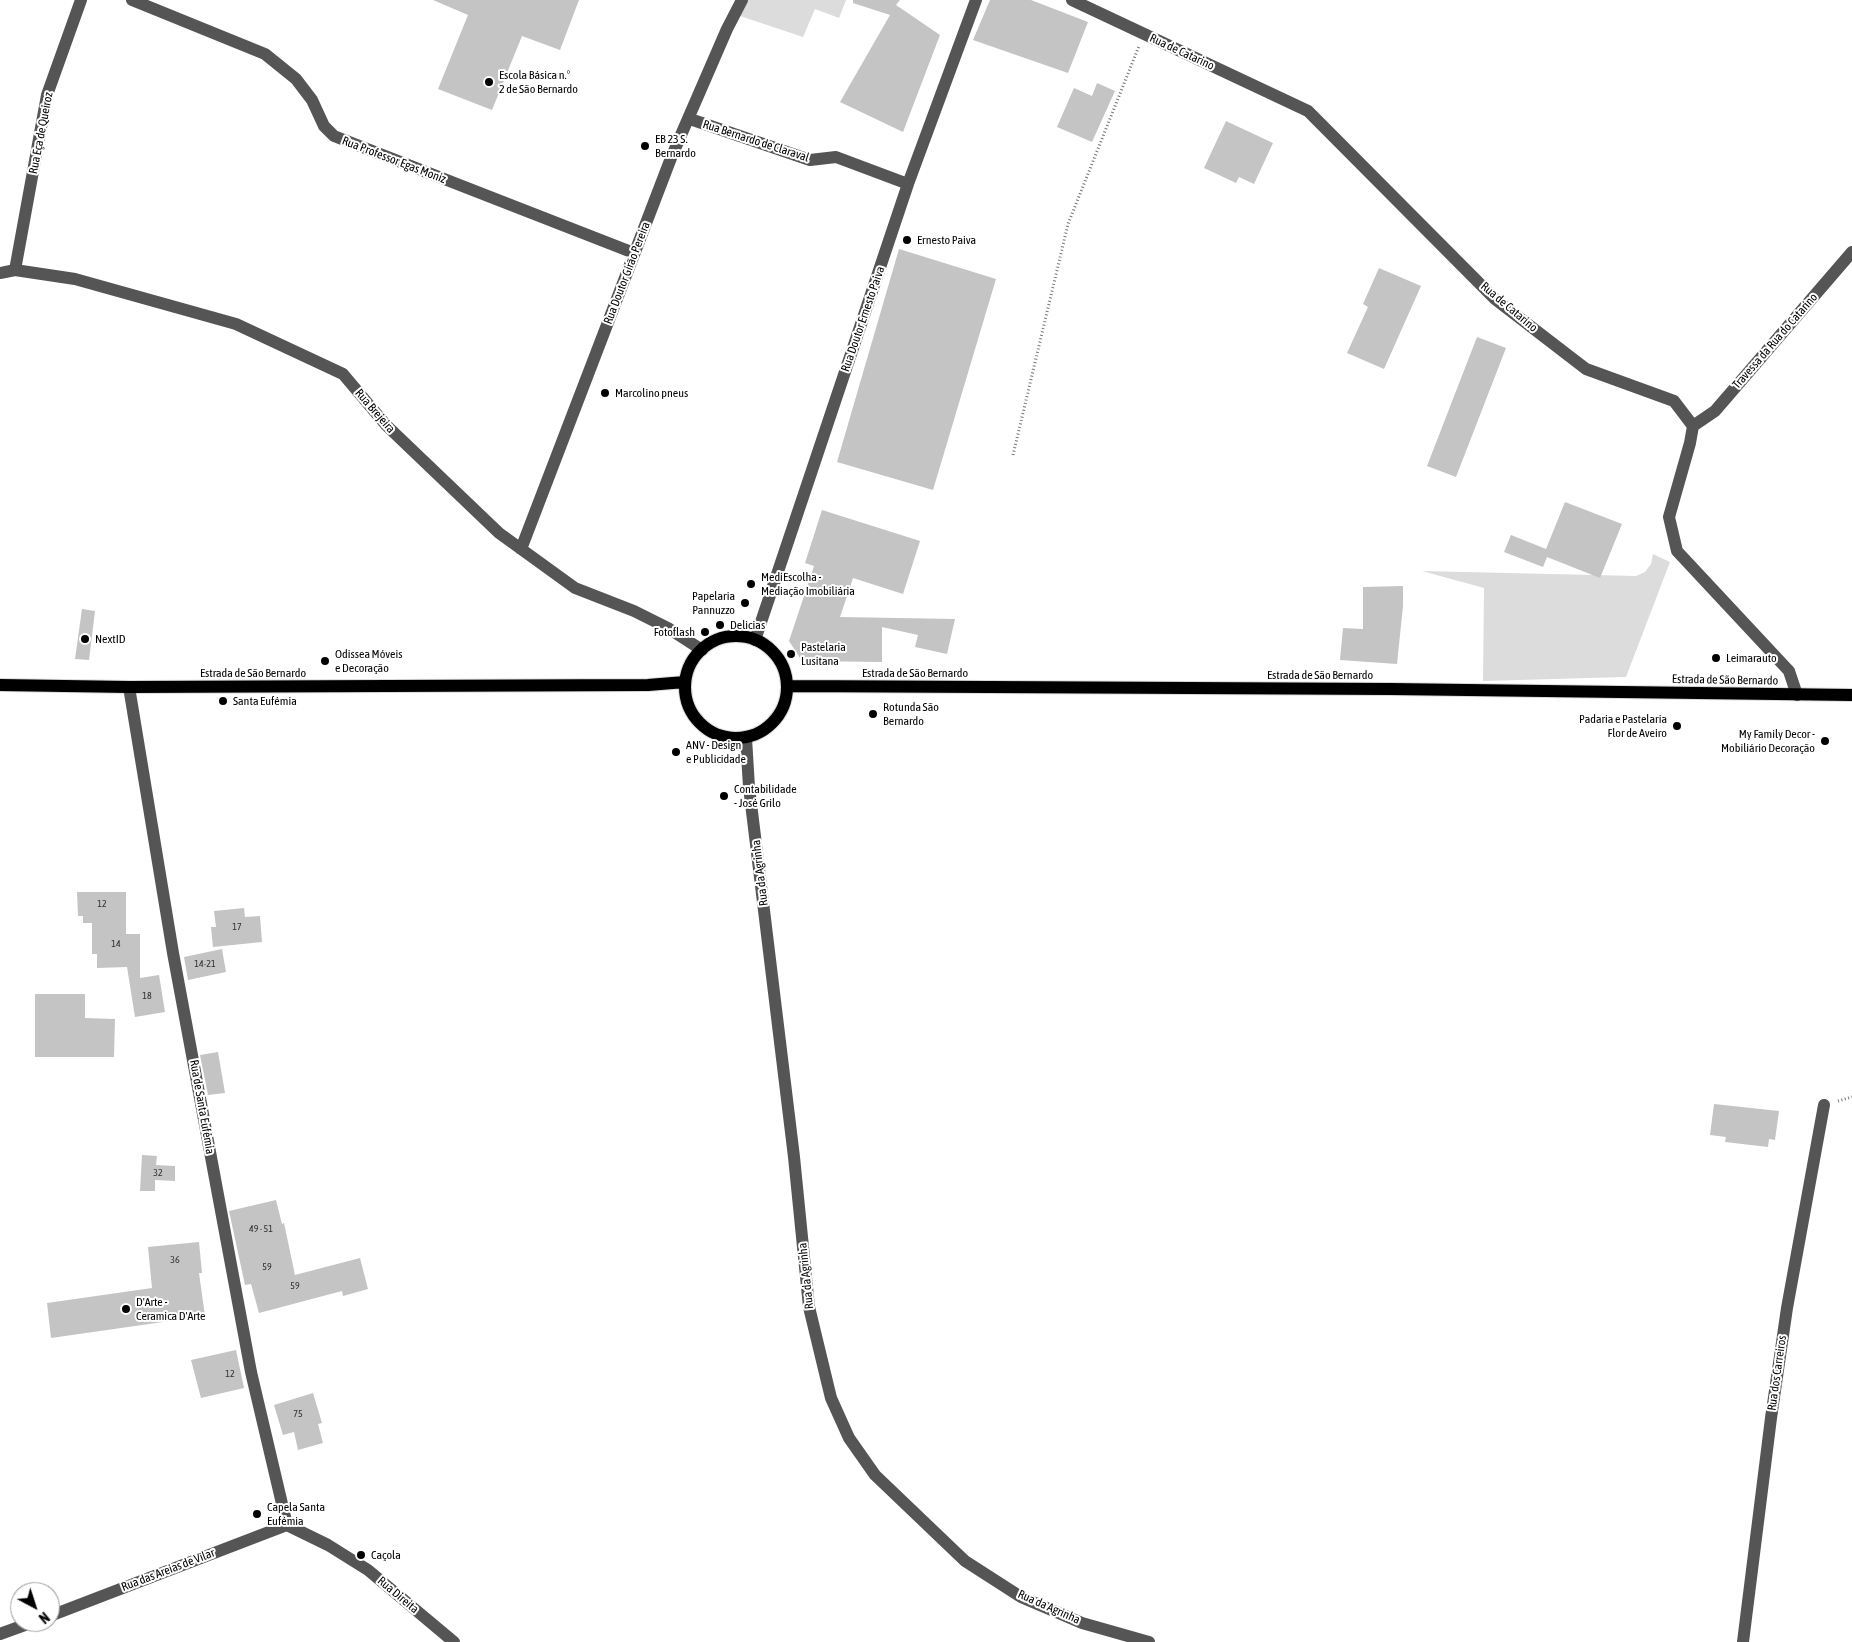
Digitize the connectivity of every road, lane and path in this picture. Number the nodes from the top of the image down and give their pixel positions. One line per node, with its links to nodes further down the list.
1 (81, 0): 11 (street, Rua Eça de Queiroz)
2 (132, 0): 10 (street, Rua Professor Egas Moniz)
3 (742, 0): 7 (street, Rua Doutor Girão Pereira)
4 (976, 0): 8 (street, Rua Doutor Ernesto Paiva)
5 (1072, 0): 6 (street, Rua de Catarino)
6 (1144, 34): 13 (street, Rua de Catarino); 14 (path)
7 (690, 119): 8 (street, Rua Bernardo de Claraval); 10 (street, Rua Doutor Girão Pereira)
8 (908, 184): 16 (street, Rua Doutor Ernesto Paiva)
9 (1852, 252): 13 (street, Travessa da Rua do Catarino)
10 (634, 253): 15 (street, Rua Doutor Girão Pereira)
11 (15, 270): 12 (street, Rua Brejeira); 15 (street, Rua Brejeira)
12 (0, 273)
13 (1693, 426): 22 (street)
14 (1014, 455)
15 (521, 549): 17 (street, Rua Brejeira)
16 (755, 640): 17 (main road); 20 (main road)
17 (702, 650): 18 (main road)
18 (685, 682): 21 (main road, Estrada de São Bernardo); 24 (main road)
19 (0, 685): 21 (main road, Estrada de São Bernardo)
20 (788, 686): 22 (main road, Estrada de São Bernardo); 24 (main road)
21 (129, 687): 26 (street, Rua de Santa Eufémia)
22 (1797, 695): 23 (main road, Estrada de São Bernardo)
23 (1852, 695)
24 (746, 738): 29 (street, Rua da Agrinha)
25 (1824, 1105): 30 (street, Rua dos Carreiros)
26 (287, 1525): 27 (street, Rua das Areias de Vilar); 28 (street, Rua Direita)
27 (60, 1612)
28 (454, 1642)
29 (1149, 1642)
30 (1743, 1642)

